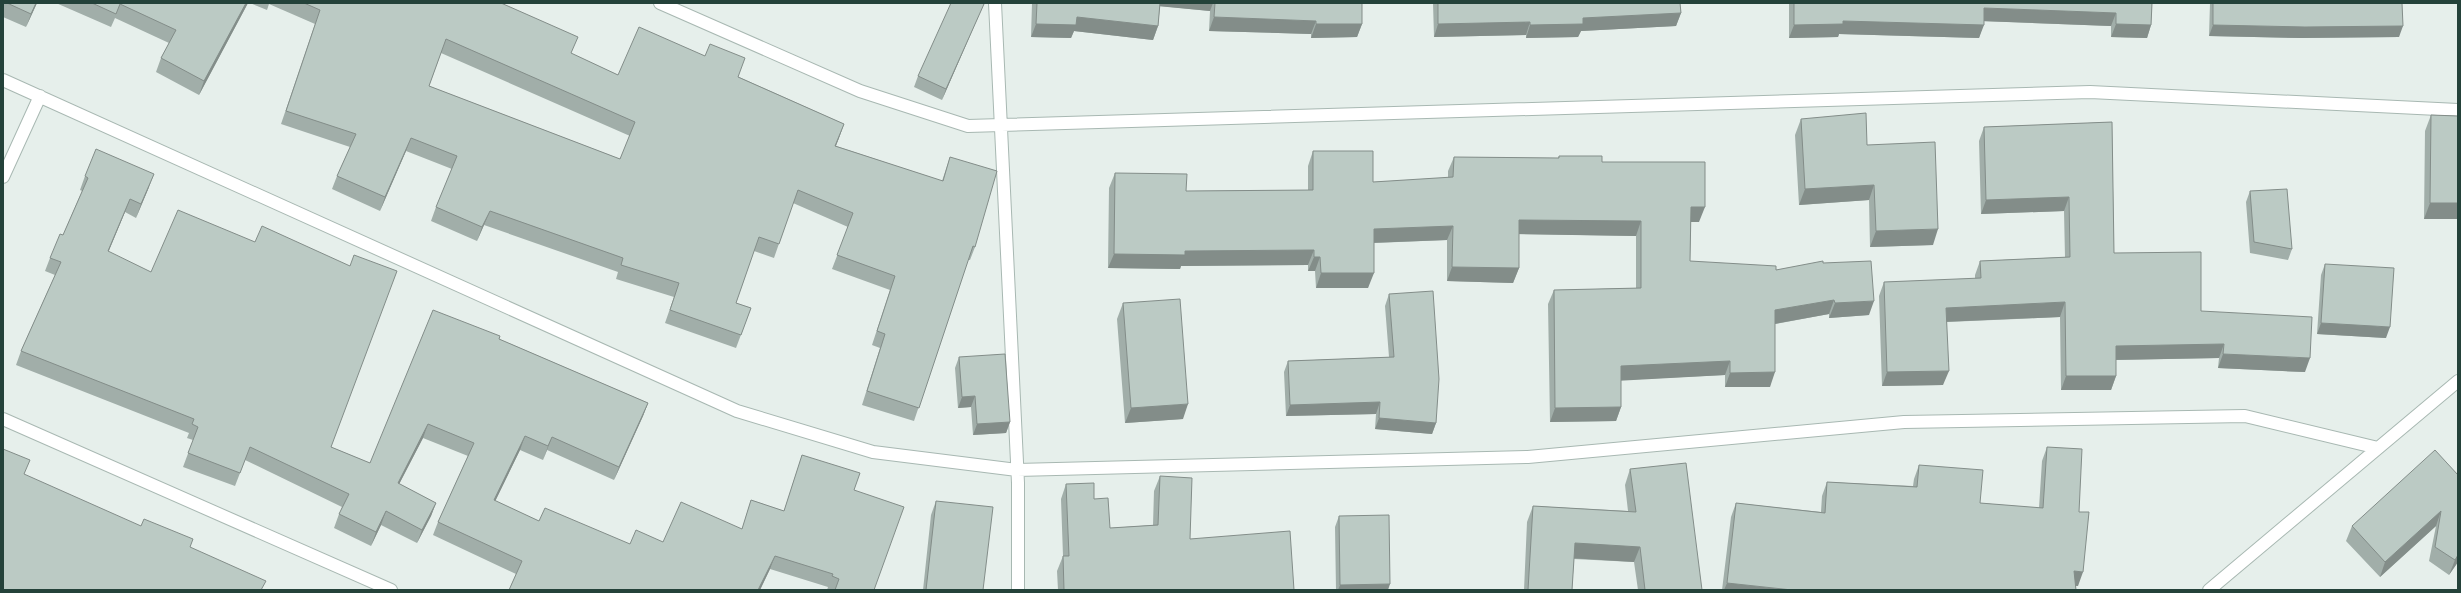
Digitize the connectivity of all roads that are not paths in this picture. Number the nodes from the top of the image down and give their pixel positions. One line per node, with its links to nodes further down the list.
1 (660, 3): 6 (street)
2 (995, 3): 6 (street)
3 (3, 80): 4 (street)
4 (40, 96): 7 (street); 11 (street)
5 (2458, 110): 6 (street)
6 (1001, 124): 11 (street)
7 (3, 177)
8 (2458, 381): 10 (street)
9 (3, 419): 12 (street)
10 (2378, 448): 11 (street); 14 (street)
11 (1017, 470): 13 (street)
12 (391, 590)
13 (1018, 590)
14 (2209, 590)

